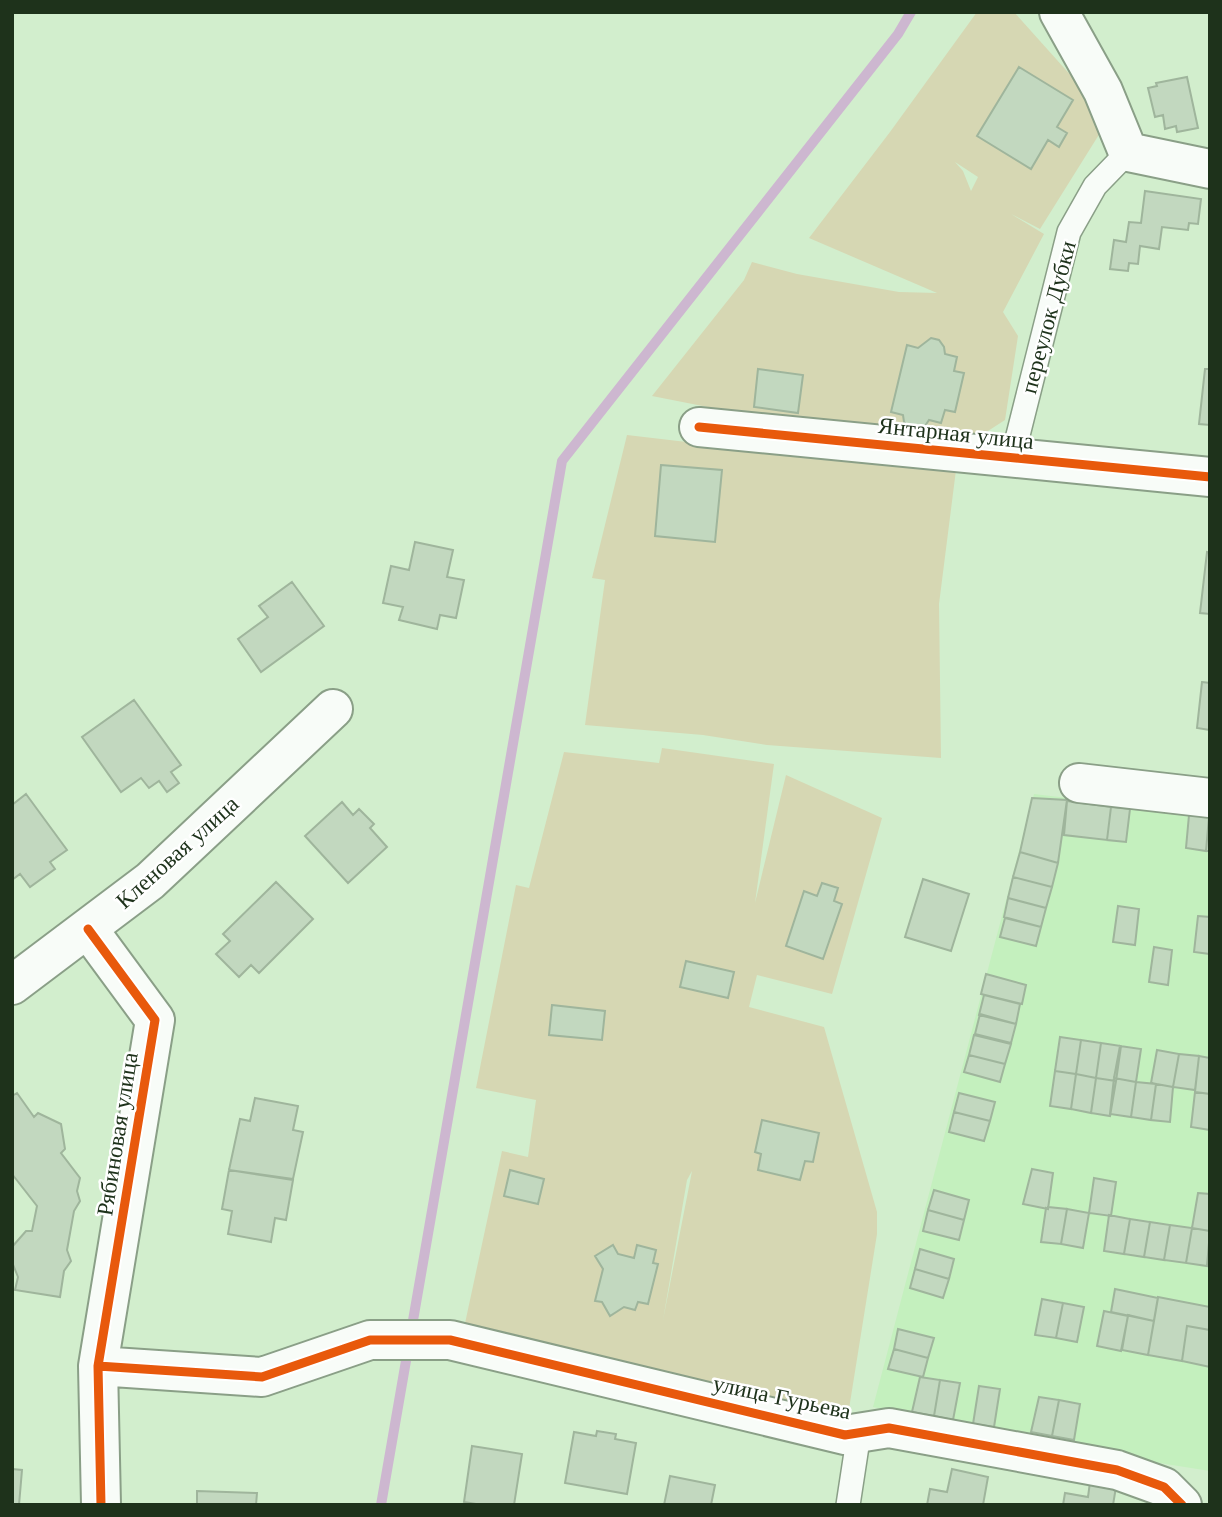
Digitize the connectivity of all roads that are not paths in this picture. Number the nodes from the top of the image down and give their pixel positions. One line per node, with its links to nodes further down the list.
1 (1059, 12): 2 (street)
2 (1128, 152): 3 (street); 5 (lane, переулок Дубки)
3 (1210, 169)
4 (699, 427): 5 (street, Янтарная улица)
5 (1012, 459): 6 (street, Янтарная улица)
6 (1210, 477)
7 (333, 709): 10 (street, Кленовая улица)
8 (1079, 783): 9 (street)
9 (1210, 798)
10 (88, 929): 11 (street, Кленовая улица); 12 (street, Рябиновая улица)
11 (12, 985)
12 (98, 1366): 13 (street, улица Гурьева); 14 (street, Рябиновая улица)
13 (859, 1433): 15 (lane); 16 (street, улица Гурьева)
14 (101, 1505)
15 (848, 1505)
16 (1182, 1505)

